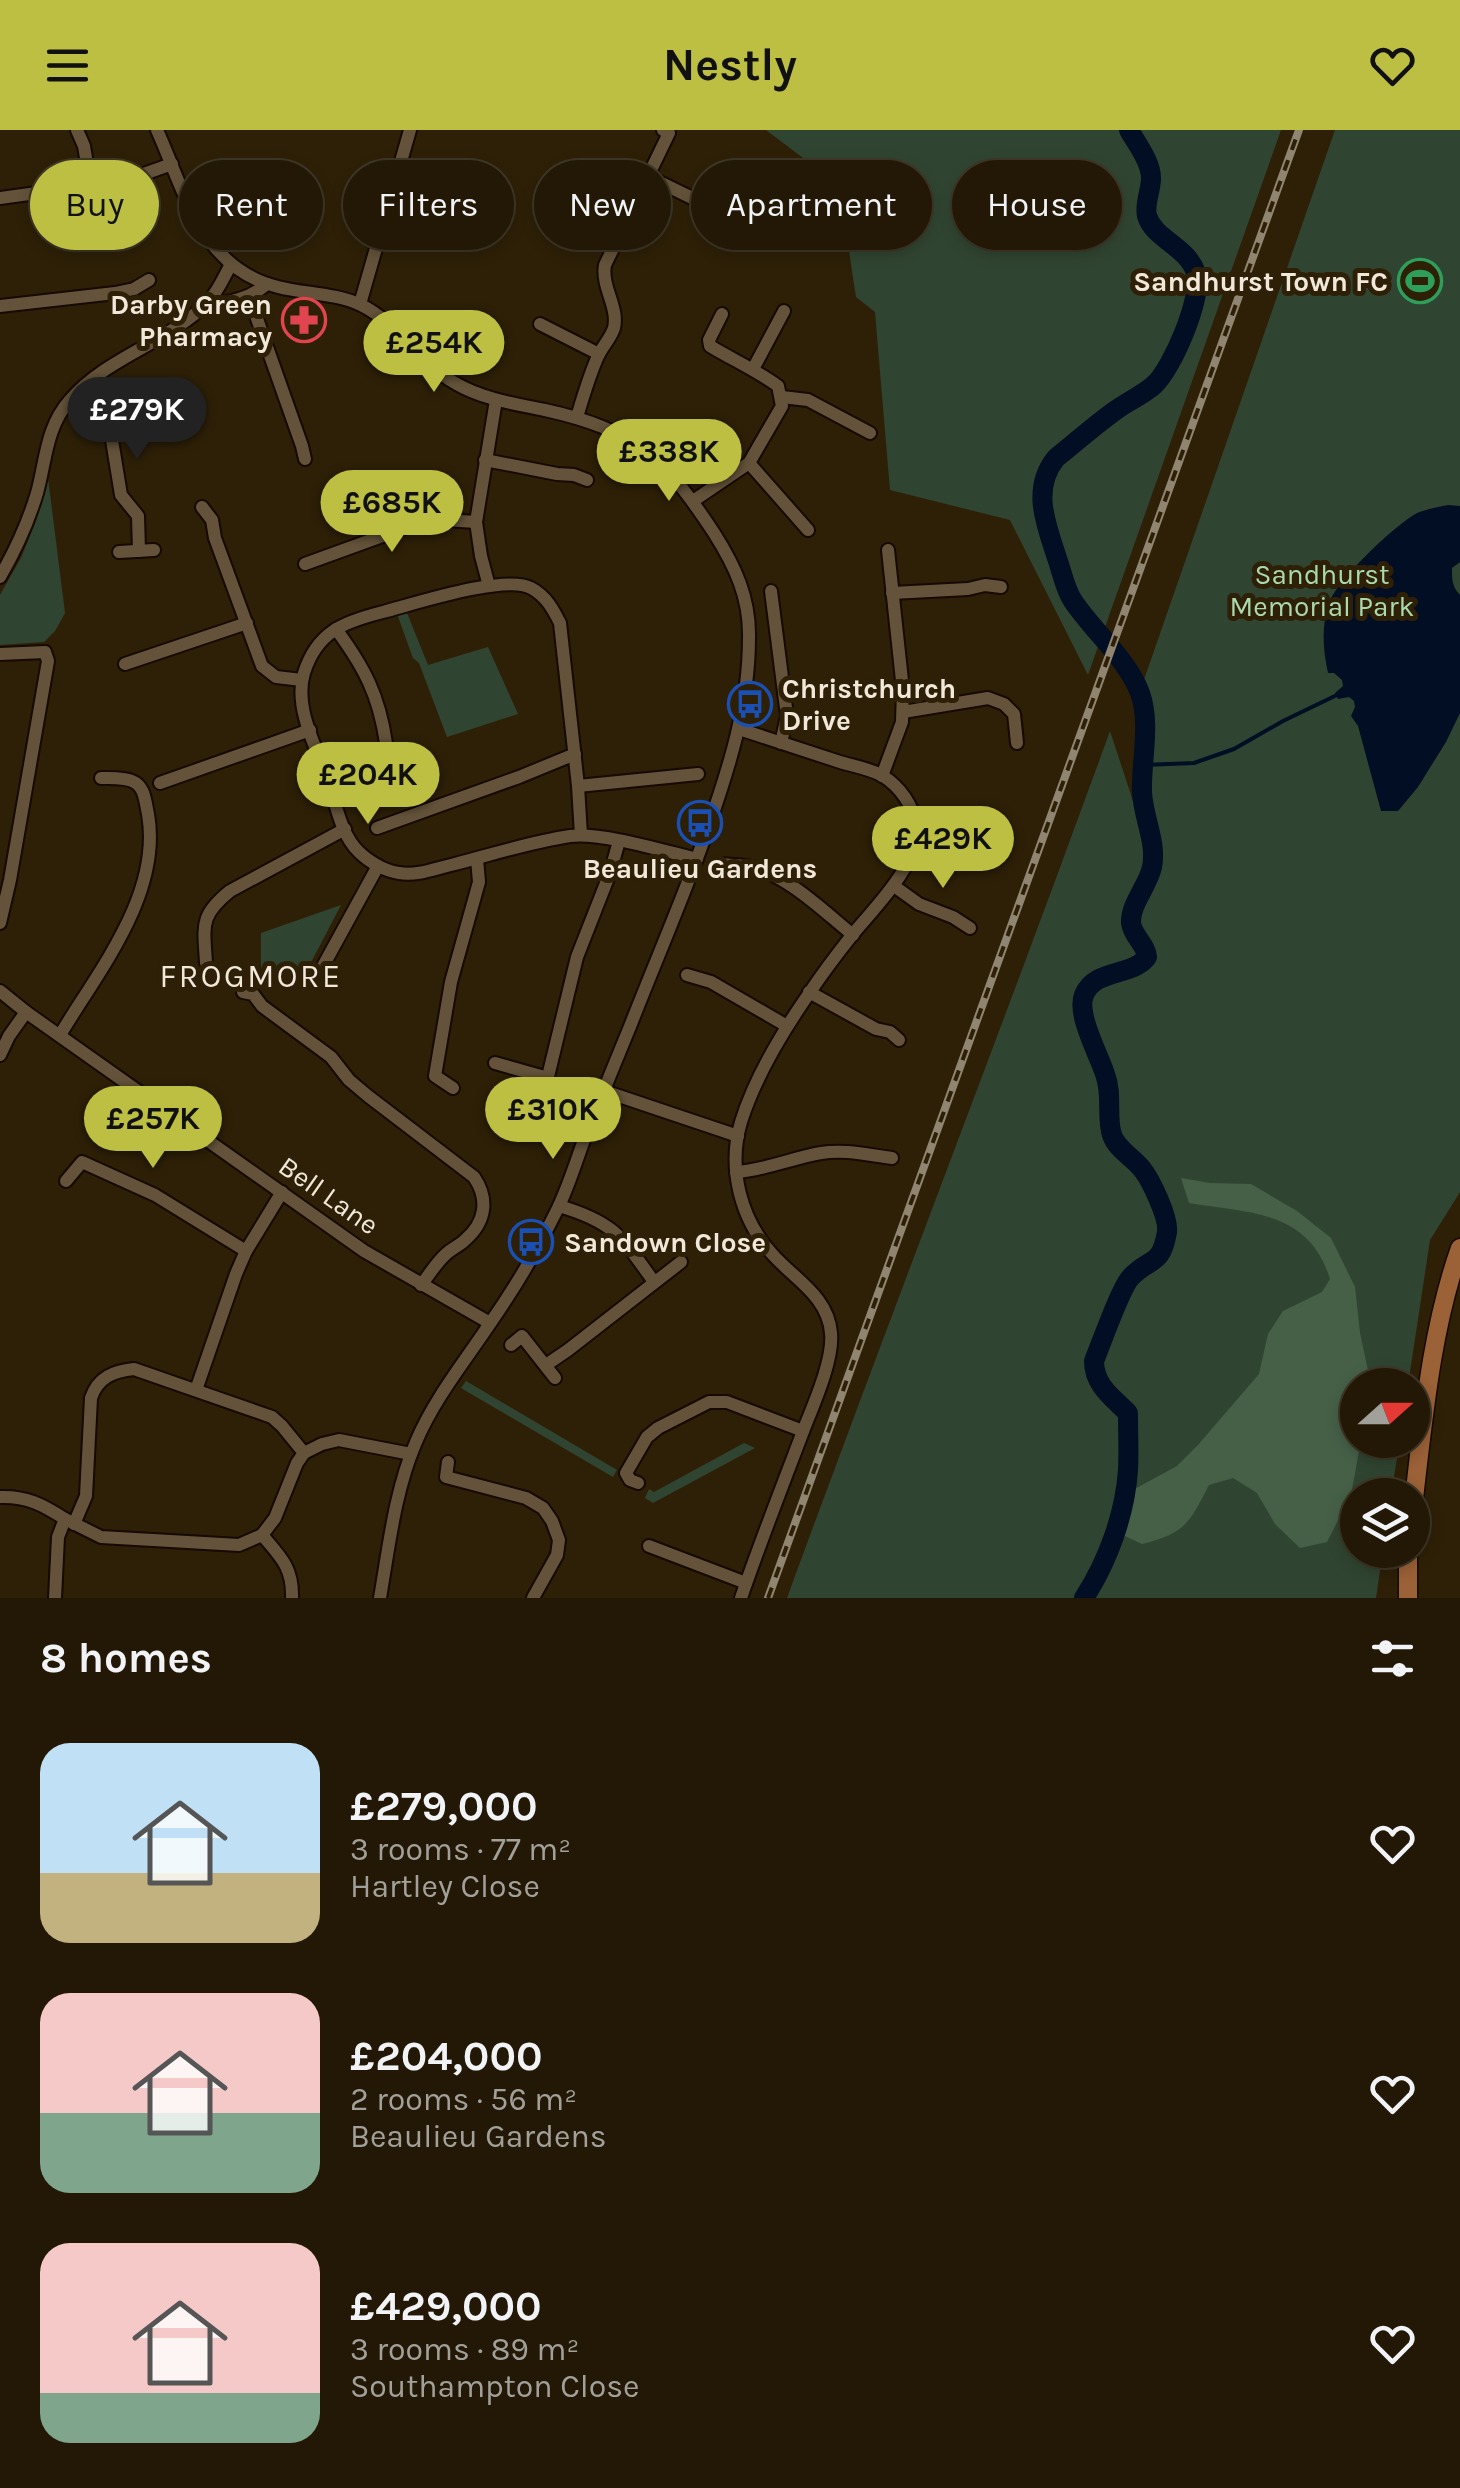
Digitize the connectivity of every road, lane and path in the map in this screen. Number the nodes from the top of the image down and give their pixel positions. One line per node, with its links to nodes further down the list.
1 (77, 130): 5 (street)
2 (158, 130): 7 (street)
3 (410, 130): 17 (street)
4 (664, 130): 6 (street)
5 (87, 160)
6 (657, 160)
7 (172, 164): 8 (street); 12 (street)
8 (159, 169)
9 (30, 194): 10 (street)
10 (0, 198)
11 (613, 250): 22 (street)
12 (231, 264): 14 (street); 16 (street)
13 (149, 280): 18 (street)
14 (267, 284): 15 (street); 17 (street)
15 (249, 296): 16 (street); 29 (street)
16 (206, 304): 24 (street)
17 (360, 304): 26 (street)
18 (0, 306)
19 (784, 311): 23 (street)
20 (722, 314): 23 (street)
21 (540, 324): 22 (street)
22 (599, 354): 27 (street)
23 (753, 368): 25 (street)
24 (86, 385): 39 (street); 42 (street)
25 (782, 397): 28 (street); 31 (street)
26 (496, 400): 27 (street); 30 (street)
27 (577, 418): 33 (street)
28 (870, 433)
29 (304, 459)
30 (485, 460): 32 (street); 35 (street)
31 (749, 463): 33 (street); 36 (street)
32 (587, 480)
33 (693, 500): 53 (street)
34 (202, 507): 47 (street)
35 (476, 522): 41 (street); 43 (street)
36 (808, 530)
37 (154, 550): 39 (street)
38 (888, 550): 46 (street)
39 (139, 551): 40 (street)
40 (119, 552)
41 (304, 564)
42 (2, 568)
43 (489, 586): 48 (street); 58 (street)
44 (1002, 587): 46 (street)
45 (770, 591): 57 (street)
46 (892, 593): 52 (street)
47 (247, 623): 50 (street); 51 (street)
48 (336, 629): 51 (street); 55 (street)
49 (0, 654): 73 (street)
50 (125, 664)
51 (302, 680): 54 (street)
52 (903, 712): 56 (street); 60 (street)
53 (738, 729): 57 (street); 69 (street)
54 (310, 730): 62 (street); 65 (street)
55 (386, 743)
56 (1017, 743)
57 (781, 744): 60 (street)
58 (575, 754): 63 (street); 64 (street)
59 (698, 774): 63 (street)
60 (882, 776): 72 (street)
61 (101, 778): 84 (street)
62 (160, 782)
63 (578, 786): 66 (street)
64 (378, 828)
65 (345, 829): 71 (street); 76 (street)
66 (581, 835): 67 (street); 68 (street)
67 (619, 841): 69 (street); 88 (street)
68 (477, 859): 71 (street); 89 (street)
69 (697, 859): 90 (street)
70 (719, 864): 75 (street)
71 (378, 866): 77 (street)
72 (894, 886): 74 (street); 75 (street)
73 (0, 923)
74 (970, 928)
75 (853, 935): 81 (street)
76 (206, 963)
77 (322, 968)
78 (687, 975): 83 (street)
79 (0, 990): 82 (street, Bell Lane)
80 (243, 992): 102 (street)
81 (809, 992): 83 (street); 85 (street)
82 (26, 1012): 84 (street, Bell Lane); 86 (street)
83 (787, 1026): 92 (street)
84 (60, 1034): 96 (street, Bell Lane)
85 (898, 1040)
86 (0, 1055)
87 (496, 1063): 88 (street)
88 (548, 1078): 91 (street)
89 (453, 1088)
90 (604, 1091): 92 (street); 97 (street)
91 (544, 1093)
92 (738, 1136): 94 (street)
93 (892, 1158): 94 (street)
94 (736, 1172): 108 (street)
95 (66, 1181): 99 (street)
96 (282, 1192): 99 (street); 102 (street, Bell Lane)
97 (559, 1206): 101 (street); 103 (street)
98 (1460, 1248): 112 (main road)
99 (246, 1252): 107 (street)
100 (681, 1262): 101 (street)
101 (654, 1282): 105 (street)
102 (421, 1286): 103 (street, Bell Lane)
103 (490, 1323): 110 (street)
104 (511, 1345): 105 (street)
105 (546, 1366): 106 (street)
106 (556, 1378)
107 (196, 1390): 109 (street); 115 (street)
108 (803, 1430): 113 (street); 120 (street)
109 (304, 1453): 110 (street); 116 (street)
110 (411, 1454): 123 (street)
111 (448, 1462): 124 (street)
112 (1417, 1478)
113 (638, 1483)
114 (0, 1496): 115 (street)
115 (70, 1522): 116 (street); 121 (street)
116 (262, 1535): 122 (street)
117 (650, 1546): 120 (street)
118 (1405, 1568): 126 (main road)
119 (1408, 1568): 127 (main road)
120 (746, 1584): 125 (street)
121 (54, 1598)
122 (292, 1598)
123 (380, 1598)
124 (533, 1598)
125 (741, 1598)
126 (1396, 1598)
127 (1408, 1598)

